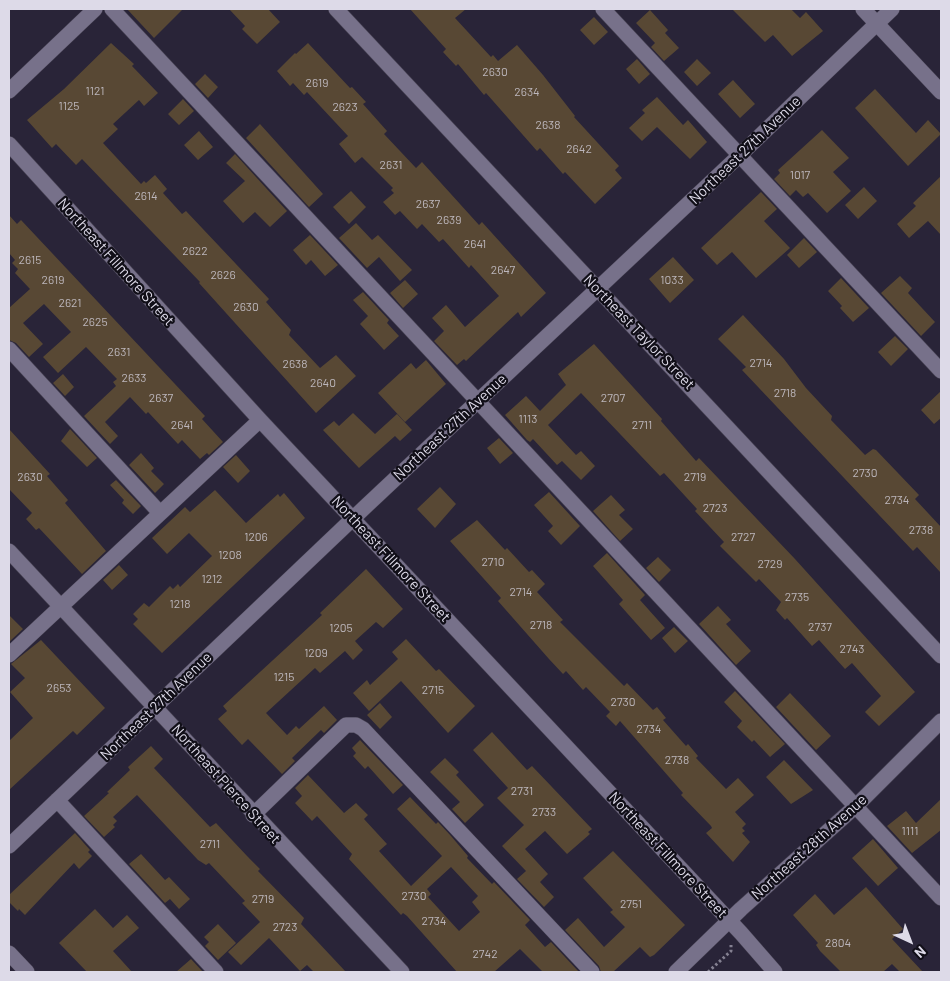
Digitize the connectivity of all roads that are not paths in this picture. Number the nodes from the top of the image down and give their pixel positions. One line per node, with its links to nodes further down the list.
1 (95, 9): 8 (street)
2 (112, 9): 15 (street)
3 (336, 9): 12 (street, Northeast Taylor Street)
4 (603, 9): 11 (street)
5 (863, 9): 7 (street)
6 (892, 9): 7 (street, Northeast 27th Avenue)
7 (877, 23): 9 (street); 11 (street, Northeast 27th Avenue)
8 (9, 90)
9 (941, 92)
10 (9, 144): 16 (street, Northeast Fillmore Street)
11 (740, 155): 12 (street, Northeast 27th Avenue); 14 (street)
12 (597, 289): 15 (street, Northeast 27th Avenue); 22 (street, Northeast Taylor Street)
13 (9, 349): 17 (street)
14 (941, 371)
15 (477, 402): 18 (street, Northeast 27th Avenue); 26 (street)
16 (260, 420): 17 (street); 18 (street, Northeast Fillmore Street)
17 (160, 512): 20 (street)
18 (353, 518): 23 (street, Northeast 27th Avenue); 30 (street, Northeast Fillmore Street)
19 (9, 551): 20 (street, Northeast Pierce Street)
20 (60, 606): 21 (street); 23 (street, Northeast Pierce Street)
21 (9, 656)
22 (941, 656)
23 (156, 707): 25 (street, Northeast 27th Avenue); 27 (street, Northeast Pierce Street)
24 (941, 721): 26 (street, Northeast 28th Avenue)
25 (56, 800): 28 (street, Northeast 27th Avenue); 33 (street)
26 (856, 806): 29 (street); 30 (street, Northeast 28th Avenue)
27 (253, 815): 34 (street, Northeast Pierce Street); 35 (street)
28 (9, 846)
29 (941, 898)
30 (729, 920): 36 (street, Northeast 28th Avenue); 37 (street, Northeast Fillmore Street)
31 (9, 953): 32 (street)
32 (27, 972)
33 (216, 972)
34 (402, 972)
35 (592, 972)
36 (676, 972)
37 (775, 972)

